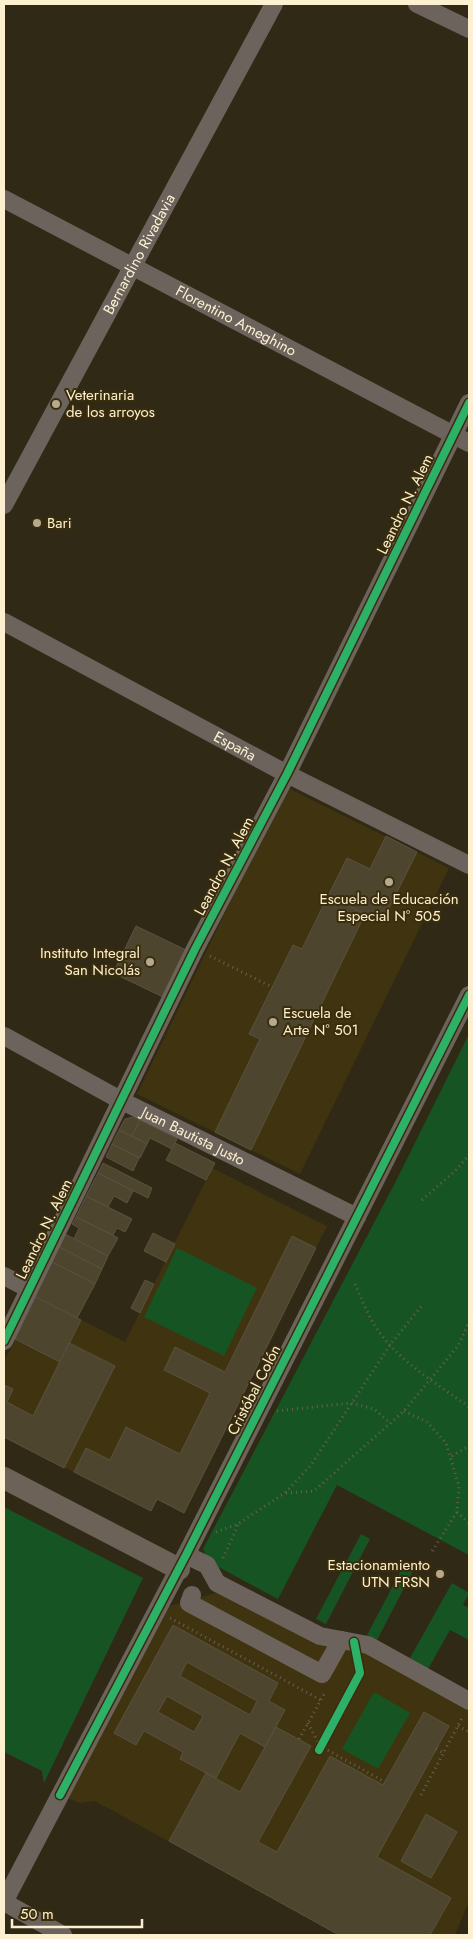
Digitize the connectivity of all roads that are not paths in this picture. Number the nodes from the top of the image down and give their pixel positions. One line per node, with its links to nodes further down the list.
1 (274, 4): 5 (street, Bernardino Rivadavia)
2 (416, 4): 3 (street)
3 (469, 29)
4 (4, 199): 5 (street, Florentino Ameghino)
5 (132, 268): 7 (street, Florentino Ameghino); 8 (street, Bernardino Rivadavia)
6 (469, 403): 7 (street, Leandro N. Alem)
7 (462, 439): 10 (street, Leandro N. Alem)
8 (4, 505)
9 (4, 622): 10 (street, España)
10 (288, 774): 11 (street, España); 14 (street, Leandro N. Alem)
11 (469, 865)
12 (469, 995): 15 (street, Cristóbal Colón)
13 (4, 1036): 14 (street, Juan Bautista Justo)
14 (122, 1101): 15 (street, Juan Bautista Justo); 17 (street, Leandro N. Alem)
15 (357, 1217): 20 (street, Cristóbal Colón)
16 (4, 1276): 17 (street)
17 (29, 1288): 18 (street, Leandro N. Alem)
18 (4, 1341)
19 (4, 1478): 20 (main road)
20 (182, 1562): 21 (street); 22 (street); 25 (street, Cristóbal Colón)
21 (216, 1580): 22 (street); 23 (street)
22 (192, 1596): 23 (street)
23 (341, 1640): 24 (street)
24 (467, 1707)
25 (4, 1902): 26 (street)
26 (63, 1935)

